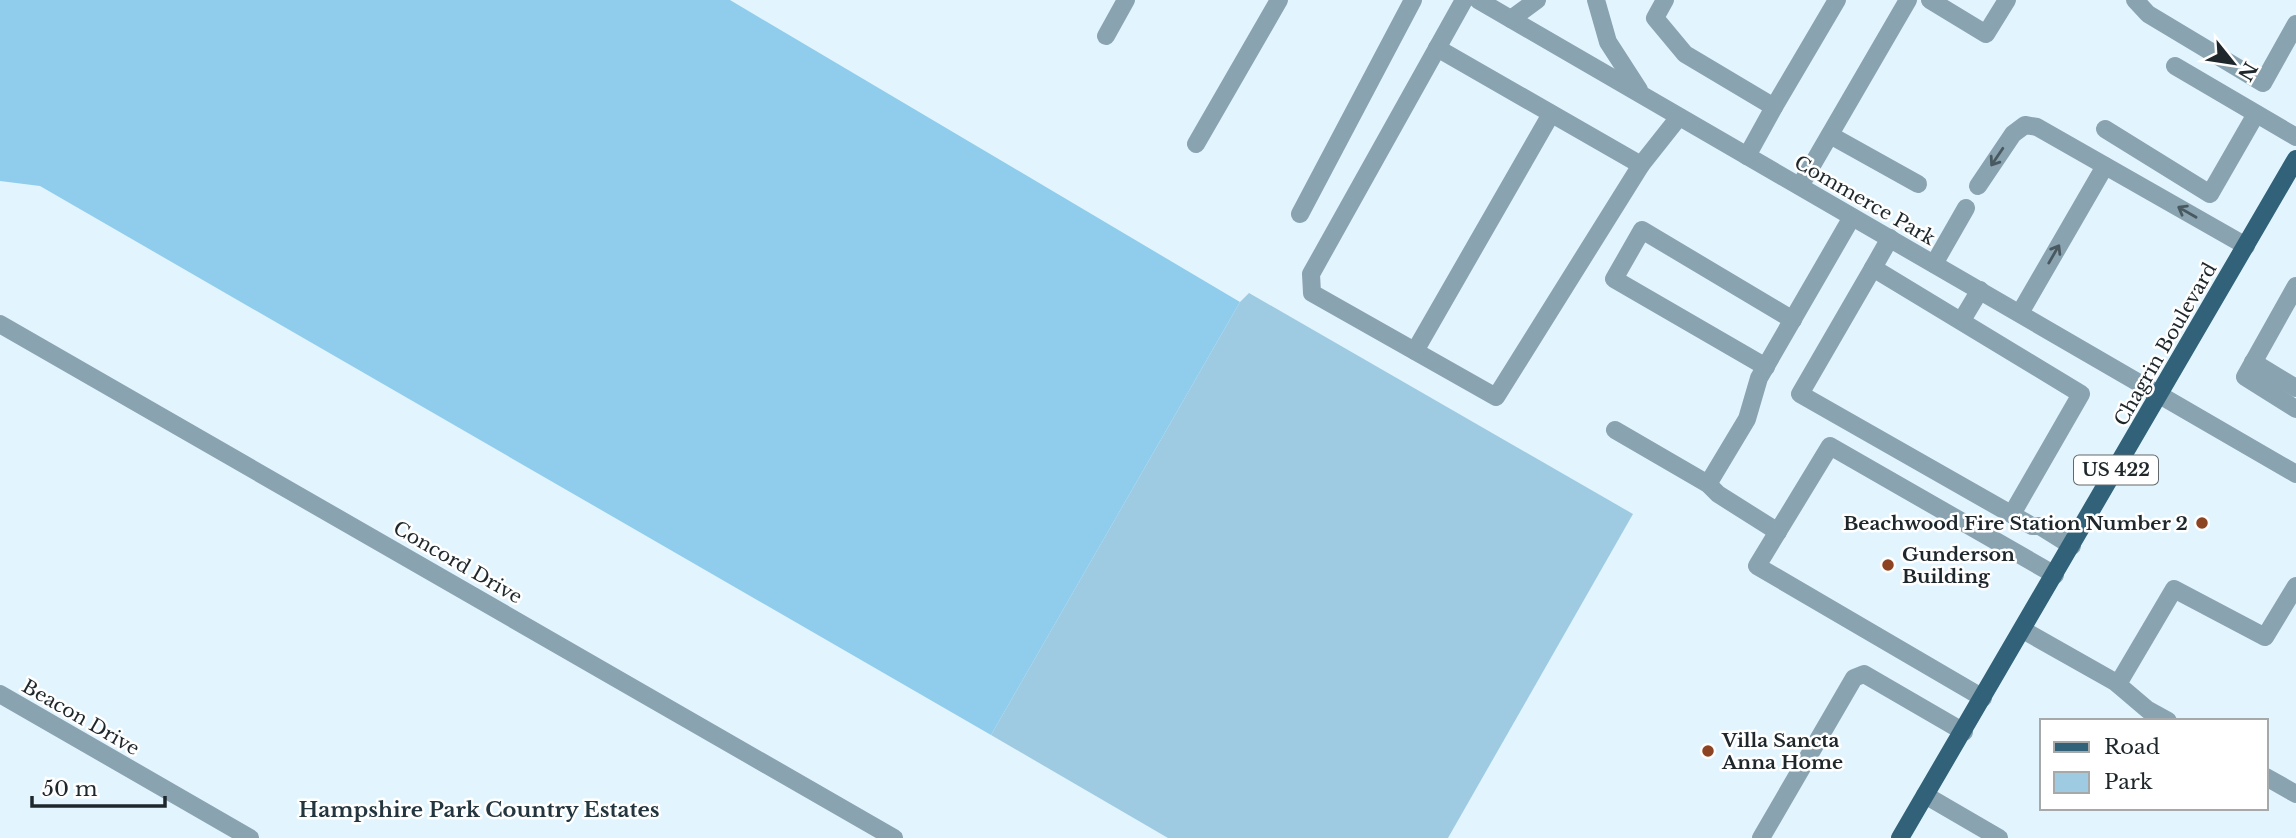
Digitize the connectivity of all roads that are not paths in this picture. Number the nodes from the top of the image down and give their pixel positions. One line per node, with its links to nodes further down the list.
1 (1126, 0): 15 (street)
2 (1279, 0): 26 (street)
3 (1476, 0): 13 (street); 16 (street)
4 (1537, 0): 13 (street)
5 (1595, 0): 18 (street, Commerce Park)
6 (1665, 0): 19 (street)
7 (1837, 0): 19 (street)
8 (1908, 0): 24 (street)
9 (1930, 0): 10 (street)
10 (2007, 0)
11 (2135, 0): 14 (street)
12 (1407, 2): 35 (street)
13 (1511, 19): 18 (street)
14 (2296, 24)
15 (1106, 36)
16 (1437, 48): 20 (street); 47 (street)
17 (2175, 66): 21 (street)
18 (1643, 96): 22 (street, Commerce Park)
19 (1774, 107): 27 (street)
20 (1551, 114): 29 (street); 47 (street)
21 (2256, 114): 23 (street); 25 (street)
22 (1679, 117): 27 (street, Commerce Park); 29 (street)
23 (2105, 129)
24 (1830, 135): 31 (street); 32 (street)
25 (2296, 137)
26 (1196, 144)
27 (1747, 156): 32 (street, Commerce Park)
28 (2296, 159): 38 (main road, Chagrin Boulevard / US 422)
29 (1641, 165): 47 (street)
30 (2105, 166): 33 (street, one-way to 33); 38 (street, one-way to 30); 43 (street, one-way to 30)
31 (1918, 184)
32 (1800, 186): 36 (street, Commerce Park)
33 (1978, 186)
34 (1966, 208): 39 (street)
35 (1300, 214)
36 (1852, 216): 37 (street, Commerce Park); 44 (street)
37 (1890, 238): 39 (street, Commerce Park); 40 (street)
38 (2246, 246): 51 (main road, Chagrin Boulevard / US 422)
39 (1934, 264): 42 (street, Commerce Park)
40 (1873, 268): 45 (street); 56 (street)
41 (2295, 289): 48 (street)
42 (1980, 290): 43 (street, Commerce Park); 45 (street)
43 (2020, 313): 51 (street, Commerce Park)
44 (1793, 320): 49 (street); 49 (street)
45 (1962, 320): 56 (street)
46 (0, 324): 72 (street, Concord Drive)
47 (1415, 351)
48 (2253, 362): 50 (street); 52 (street)
49 (1766, 367): 55 (street)
50 (2296, 388)
51 (2161, 394): 54 (street, Commerce Park); 58 (main road, Chagrin Boulevard / US 422)
52 (2296, 409)
53 (1615, 430): 55 (street)
54 (2296, 474)
55 (1708, 484): 57 (street)
56 (2012, 514): 58 (street)
57 (1778, 532): 59 (street); 64 (street)
58 (2072, 546): 59 (main road, Chagrin Boulevard / US 422)
59 (2055, 575): 61 (main road, Chagrin Boulevard / US 422)
60 (2296, 586): 62 (street)
61 (2023, 630): 62 (street); 64 (main road, Chagrin Boulevard / US 422)
62 (2118, 684): 65 (street)
63 (0, 694): 71 (street, Beacon Drive)
64 (1983, 698): 66 (main road, Chagrin Boulevard / US 422)
65 (2165, 719)
66 (1964, 732): 69 (main road, Chagrin Boulevard / US 422); 73 (street)
67 (2268, 778): 68 (street)
68 (2296, 794)
69 (1925, 795): 70 (street); 74 (main road, Chagrin Boulevard / US 422)
70 (1977, 832): 75 (street)
71 (250, 838)
72 (894, 838)
73 (1761, 838)
74 (1900, 838)
75 (1999, 838)

